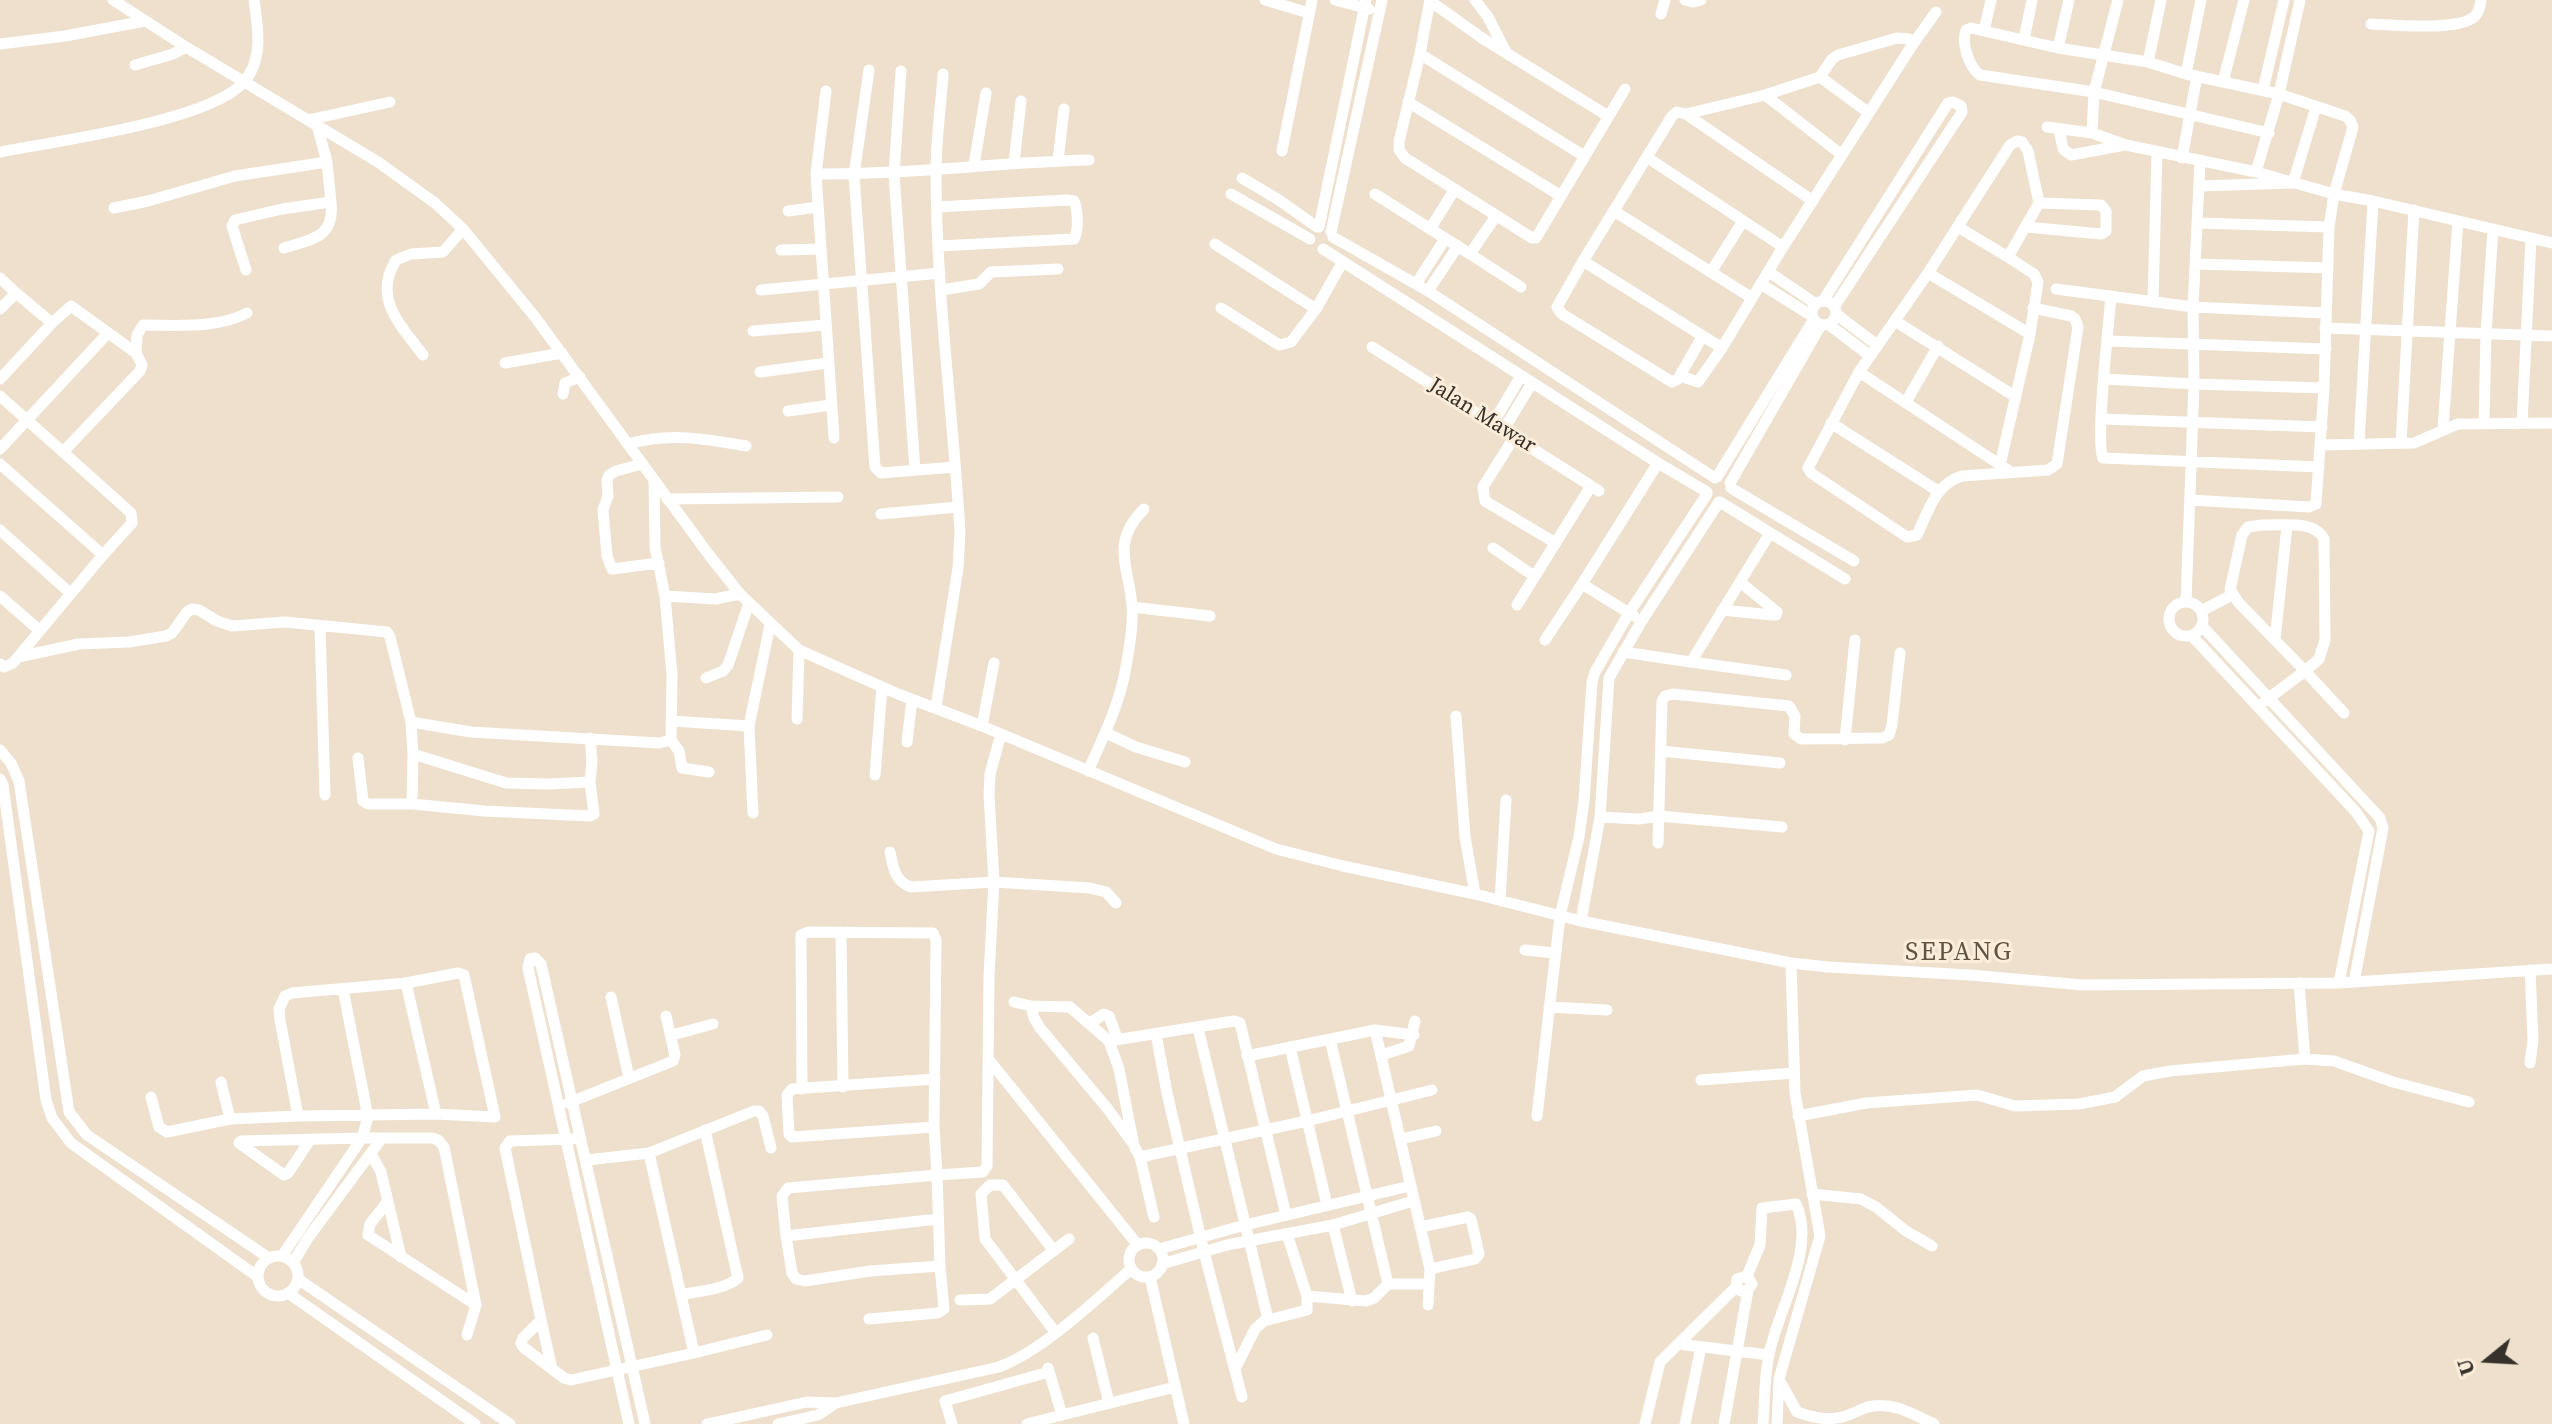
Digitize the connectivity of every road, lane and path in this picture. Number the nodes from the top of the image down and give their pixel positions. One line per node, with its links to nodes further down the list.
1 (113, 0): 24 (street)
2 (254, 0): 42 (street)
3 (1265, 0): 22 (street)
4 (1312, 0): 22 (street)
5 (1335, 0): 19 (street)
6 (1430, 0): 32 (street); 33 (street)
7 (1475, 0): 32 (street)
8 (1665, 0): 23 (street)
9 (1991, 0): 26 (street)
10 (2032, 0): 27 (street)
11 (2069, 0): 31 (street)
12 (2118, 0): 34 (street)
13 (2161, 0): 35 (street)
14 (2201, 0): 40 (street)
15 (2244, 0): 43 (street)
16 (2284, 0): 45 (street)
17 (2300, 0): 49 (street)
18 (2481, 0): 25 (street)
19 (1365, 4): 20 (street); 104 (street)
20 (1380, 6): 111 (street)
21 (1936, 12): 29 (street)
22 (1309, 13): 64 (street)
23 (1661, 14)
24 (145, 21): 28 (street); 30 (street)
25 (2371, 24)
26 (1984, 31): 27 (street); 47 (street)
27 (2024, 40): 31 (street)
28 (0, 44)
29 (1913, 44): 41 (street); 56 (street)
30 (186, 47): 36 (street); 42 (street)
31 (2058, 48): 34 (street)
32 (1507, 53): 59 (street)
33 (1420, 54): 53 (street); 68 (street)
34 (2103, 56): 35 (street); 47 (street)
35 (2148, 62): 40 (street)
36 (135, 65)
37 (869, 70): 81 (street)
38 (901, 71): 80 (street)
39 (943, 74): 77 (street)
40 (2192, 75): 43 (street); 58 (street)
41 (1820, 77): 50 (street); 56 (street)
42 (244, 81): 60 (street); 65 (street)
43 (2223, 82): 45 (street)
44 (1625, 89): 59 (street)
45 (2263, 90): 49 (street)
46 (826, 91): 79 (street)
47 (2094, 92): 58 (street); 61 (street)
48 (986, 93): 76 (street)
49 (2279, 94): 54 (street); 62 (street)
50 (1765, 95): 57 (street); 67 (street)
51 (1021, 101): 75 (street)
52 (390, 102): 60 (street)
53 (1408, 102): 85 (street); 89 (street)
54 (2316, 107): 83 (street); 88 (street)
55 (1064, 109): 71 (street)
56 (1869, 113): 67 (street)
57 (1686, 114): 69 (street); 90 (street)
58 (2190, 115): 62 (street); 70 (street)
59 (1608, 116): 68 (street)
60 (313, 123): 73 (street); 108 (street)
61 (2092, 133): 63 (street); 63 (street)
62 (2269, 133): 78 (street)
63 (2126, 145): 66 (street)
64 (1282, 151)
65 (0, 152)
66 (2157, 152): 70 (street); 150 (street)
67 (1842, 155): 90 (street)
68 (1584, 156): 89 (street)
69 (1648, 158): 99 (street); 101 (street)
70 (2182, 158): 74 (street)
71 (1058, 160): 72 (street); 75 (street)
72 (1089, 160)
73 (327, 162): 92 (street); 96 (street)
74 (2200, 162): 78 (street); 84 (street)
75 (1014, 163): 76 (street)
76 (974, 165): 77 (street)
77 (936, 168): 80 (street); 95 (street)
78 (2256, 172): 83 (street)
79 (816, 174): 81 (street); 94 (street)
80 (894, 174): 81 (street); 136 (street)
81 (854, 175): 138 (street)
82 (1242, 178): 104 (street)
83 (2293, 183): 84 (street); 88 (street)
84 (2200, 186): 103 (street)
85 (1455, 189): 100 (street); 109 (street)
86 (1231, 194): 113 (street)
87 (1375, 194): 109 (street)
88 (2334, 194): 91 (street); 107 (street)
89 (1561, 196): 100 (street)
90 (1813, 201): 119 (street)
91 (2373, 201): 97 (street); 164 (street)
92 (331, 202): 120 (street); 131 (street)
93 (2039, 203): 105 (street); 106 (street); 106 (street)
94 (818, 207): 98 (street); 121 (street)
95 (937, 207): 117 (street); 117 (street)
96 (114, 208)
97 (2414, 210): 102 (street); 166 (street)
98 (788, 211)
99 (1614, 211): 126 (street); 132 (street)
100 (1496, 216): 124 (street)
101 (1743, 221): 119 (street); 132 (street)
102 (2458, 221): 110 (street); 167 (street)
103 (2198, 223): 107 (street); 128 (street)
104 (1318, 227): 111 (street); 113 (street)
105 (1958, 227): 125 (street); 135 (street)
106 (2026, 227): 125 (street)
107 (2329, 227): 129 (street)
108 (463, 229): 182 (street); 183 (street)
109 (1430, 229): 114 (street)
110 (2493, 229): 112 (street); 170 (street)
111 (1332, 235): 122 (street); 140 (street)
112 (2531, 238): 115 (street); 171 (street)
113 (1310, 239): 122 (street)
114 (1445, 239): 118 (street); 140 (street)
115 (2552, 243)
116 (1215, 244): 156 (street)
117 (939, 246): 134 (street)
118 (1458, 246): 124 (street); 146 (street)
119 (1783, 247): 133 (street)
120 (284, 248)
121 (820, 249): 123 (street); 139 (street)
122 (1323, 249): 127 (street)
123 (781, 250)
124 (1470, 254): 142 (street)
125 (2008, 257): 154 (street)
126 (1583, 261): 173 (street); 190 (street)
127 (1342, 263): 156 (street); 189 (street)
128 (2197, 264): 129 (street); 152 (street)
129 (2328, 268): 158 (street)
130 (1058, 269): 145 (street)
131 (246, 270)
132 (1711, 272): 149 (street)
133 (1769, 272): 141 (street); 151 (street)
134 (940, 273): 136 (street); 145 (street)
135 (1928, 273): 160 (street); 169 (street)
136 (902, 275): 138 (street); 229 (street)
137 (0, 278): 147 (street)
138 (862, 278): 139 (street); 229 (street)
139 (823, 282): 144 (street); 162 (street)
140 (1416, 284): 146 (street)
141 (1761, 284): 149 (street); 159 (street)
142 (1521, 287)
143 (2056, 289): 148 (street)
144 (761, 290)
145 (941, 290): 227 (street)
146 (1428, 291): 231 (street)
147 (16, 293): 155 (street); 161 (street)
148 (2111, 296): 150 (street); 174 (street)
149 (1752, 298): 179 (street)
150 (2153, 301): 152 (street)
151 (1820, 302): 159 (street); 159 (street); 159 (street)
152 (2193, 307): 158 (street); 176 (street)
153 (1221, 308): 156 (street)
154 (2033, 308): 169 (street); 230 (street)
155 (0, 309)
156 (1316, 309)
157 (247, 313): 181 (street)
158 (2325, 313): 163 (street)
159 (1824, 318): 175 (street); 184 (street); 231 (street); 233 (street)
160 (1895, 321): 175 (street); 177 (street)
161 (52, 323): 168 (street); 192 (street)
162 (825, 325): 165 (street); 186 (street)
163 (2325, 328): 164 (street); 180 (street)
164 (2367, 330): 166 (street); 215 (street)
165 (753, 331)
166 (2407, 331): 167 (street); 216 (street)
167 (2451, 333): 170 (street); 212 (street)
168 (107, 334): 181 (street); 203 (street)
169 (2030, 334): 199 (street)
170 (2486, 334): 171 (street); 207 (street)
171 (2525, 335): 172 (street); 208 (street)
172 (2552, 336)
173 (1702, 337): 179 (street); 190 (street)
174 (2108, 341): 176 (street); 193 (street)
175 (1877, 345): 184 (street)
176 (2195, 345): 180 (street); 195 (street)
177 (1938, 346): 199 (street); 200 (street)
178 (1372, 347): 210 (street, Jalan Mawar)
179 (1722, 348): 190 (street)
180 (2326, 349): 196 (street)
181 (136, 353): 221 (street)
182 (562, 353): 185 (street); 191 (street)
183 (423, 355)
184 (1869, 355): 188 (street)
185 (505, 363)
186 (828, 363): 187 (street); 201 (street)
187 (760, 372)
188 (1859, 372): 200 (street); 205 (street)
189 (1521, 376): 194 (street); 210 (street)
190 (1680, 376)
191 (580, 377): 197 (street); 217 (street)
192 (0, 379)
193 (2105, 379): 195 (street); 204 (street)
194 (1532, 383): 210 (street); 223 (street)
195 (2194, 384): 196 (street); 206 (street)
196 (2324, 388): 211 (street)
197 (563, 394)
198 (0, 396): 203 (street)
199 (2016, 397): 226 (street)
200 (1906, 402): 226 (street)
201 (831, 405): 202 (street); 214 (street)
202 (788, 411)
203 (27, 419): 220 (street); 221 (street)
204 (2102, 419): 206 (street); 222 (street)
205 (1831, 423): 234 (street); 234 (street)
206 (2192, 423): 211 (street); 222 (street)
207 (2484, 423): 208 (street); 212 (street)
208 (2522, 423): 209 (street)
209 (2552, 423)
210 (1498, 426): 213 (street, Jalan Mawar)
211 (2322, 427): 218 (street)
212 (2443, 429): 216 (street)
213 (1515, 436): 246 (street); 246 (street, Jalan Mawar)
214 (834, 438)
215 (2359, 443): 216 (street); 218 (street)
216 (2401, 443)
217 (629, 444): 219 (street); 225 (street)
218 (2320, 445): 228 (street)
219 (746, 446)
220 (0, 449)
221 (63, 452): 248 (street)
222 (2191, 462): 228 (street); 238 (street)
223 (1658, 463): 235 (street); 254 (street)
224 (0, 464): 248 (street)
225 (642, 464): 232 (street); 250 (street)
226 (2000, 465): 230 (street)
227 (955, 467): 229 (street); 240 (street)
228 (2319, 467): 238 (street)
229 (915, 470)
230 (2011, 472): 234 (street)
231 (1716, 477): 233 (street); 235 (street)
232 (654, 482): 237 (street); 250 (street)
233 (1731, 485): 239 (street); 249 (street)
234 (1938, 491)
235 (1707, 493): 239 (street); 265 (street)
236 (838, 497): 237 (street)
237 (667, 499): 259 (street)
238 (2191, 500): 260 (street)
239 (1720, 502): 245 (street); 267 (street)
240 (958, 507): 242 (street); 289 (street)
241 (1144, 509): 262 (street)
242 (881, 514)
243 (2287, 526): 256 (street); 275 (street); 283 (street)
244 (0, 530): 255 (street)
245 (1770, 533): 252 (street); 253 (street)
246 (1554, 542): 251 (street)
247 (1493, 548): 251 (street)
248 (103, 555): 255 (street)
249 (1854, 561)
250 (659, 563): 258 (street)
251 (1534, 576): 261 (street)
252 (1845, 579)
253 (1740, 582): 263 (street); 263 (street)
254 (1582, 584): 265 (street); 273 (street)
255 (70, 593): 271 (street)
256 (2232, 595): 264 (street); 275 (street)
257 (0, 596): 271 (street)
258 (665, 596): 259 (street); 296 (street)
259 (744, 598): 268 (street); 285 (street)
260 (2186, 602): 264 (street); 272 (street)
261 (1517, 605)
262 (1132, 607): 266 (street); 300 (street)
263 (1722, 610): 280 (street)
264 (2201, 611): 270 (street)
265 (1629, 613): 267 (street); 293 (street)
266 (1210, 616)
267 (1641, 622): 277 (street)
268 (770, 625): 276 (street); 298 (street)
269 (320, 626): 279 (street); 297 (street); 317 (street)
270 (2202, 626): 272 (street); 287 (street)
271 (39, 630): 279 (street)
272 (2192, 636): 290 (street)
273 (1545, 640)
274 (1855, 640): 304 (street)
275 (2275, 640): 283 (street)
276 (799, 650): 286 (street); 294 (street)
277 (1623, 652): 280 (street); 295 (street)
278 (1900, 653): 304 (street)
279 (18, 657): 282 (street)
280 (1691, 662): 284 (street)
281 (994, 663): 299 (street)
282 (0, 664)
283 (2305, 671): 287 (street); 291 (street)
284 (1786, 675)
285 (706, 678)
286 (882, 687): 288 (street); 314 (street)
287 (2269, 698): 290 (street); 329 (street)
288 (912, 699): 289 (street); 305 (street)
289 (936, 707): 299 (street)
290 (2259, 707): 328 (street)
291 (2344, 713)
292 (1456, 716): 335 (street)
293 (1591, 718): 295 (street); 324 (street)
294 (797, 719)
295 (1606, 719): 322 (street)
296 (672, 721): 298 (street); 303 (street)
297 (411, 722): 302 (street); 308 (street)
298 (749, 726): 320 (street)
299 (982, 726): 301 (street)
300 (1106, 733): 310 (street); 312 (street)
301 (1001, 734): 312 (street); 334 (street)
302 (590, 738): 303 (street); 316 (street)
303 (671, 740): 313 (street)
304 (1845, 740): 307 (street)
305 (907, 742)
306 (0, 750): 330 (street)
307 (1661, 751): 311 (street); 321 (street)
308 (413, 754): 316 (street); 319 (street)
309 (358, 758): 319 (street)
310 (1185, 762)
311 (1780, 763)
312 (1088, 771): 335 (street)
313 (709, 772)
314 (875, 775)
315 (0, 779): 331 (street)
316 (590, 782): 319 (street)
317 (325, 795)
318 (1506, 800): 336 (street)
319 (412, 804)
320 (753, 813)
321 (1659, 816): 322 (street); 323 (street); 326 (street)
322 (1600, 817): 325 (street)
323 (1782, 827)
324 (1579, 837): 325 (street); 332 (street)
325 (1596, 840): 333 (street)
326 (1658, 843)
327 (890, 852): 334 (street)
328 (2364, 852): 329 (street); 341 (street)
329 (2378, 854): 342 (street)
330 (31, 867): 331 (street); 441 (street)
331 (15, 869): 448 (street)
332 (1572, 869): 333 (street); 338 (street)
333 (1589, 874): 339 (street)
334 (994, 882): 337 (street); 373 (street)
335 (1475, 894): 336 (street)
336 (1500, 901): 338 (street)
337 (1116, 903)
338 (1560, 916): 339 (street); 344 (street)
339 (1581, 921): 345 (street)
340 (841, 932): 377 (street); 380 (street); 381 (street)
341 (2348, 937): 342 (street); 351 (street)
342 (2362, 938): 348 (street)
343 (1525, 950): 344 (street)
344 (1555, 953): 356 (street)
345 (1791, 963): 350 (street); 375 (street)
346 (2552, 969): 347 (street)
347 (2530, 970): 348 (street); 374 (street)
348 (2354, 982): 351 (street)
349 (406, 983): 352 (street); 389 (street); 389 (street)
350 (2299, 983): 351 (street); 372 (street)
351 (2339, 983)
352 (343, 989): 390 (street); 393 (street)
353 (611, 997): 376 (street)
354 (1014, 1002): 355 (street)
355 (1031, 1006): 360 (street); 409 (street)
356 (1549, 1007): 357 (street); 391 (street)
357 (1607, 1010)
358 (666, 1016): 365 (street)
359 (1415, 1021): 366 (street)
360 (1090, 1023): 368 (street); 368 (street)
361 (713, 1024): 365 (street)
362 (1198, 1028): 364 (street); 371 (street); 403 (street)
363 (1375, 1030): 366 (street); 367 (street); 370 (street)
364 (1156, 1034): 368 (street); 408 (street)
365 (672, 1035): 376 (street)
366 (1414, 1035): 370 (street)
367 (1330, 1039): 369 (street); 388 (street)
368 (1113, 1040): 409 (street)
369 (1290, 1047): 371 (street); 395 (street)
370 (1382, 1055): 384 (street)
371 (1247, 1056): 398 (street)
372 (2305, 1059): 386 (street); 392 (street)
373 (989, 1060): 415 (street); 436 (street)
374 (2530, 1063)
375 (1794, 1073): 378 (street); 392 (street)
376 (629, 1078): 385 (street)
377 (935, 1079): 380 (street); 396 (street)
378 (1701, 1080)
379 (221, 1082): 394 (street)
380 (843, 1087): 381 (street)
381 (802, 1089): 396 (street)
382 (1432, 1090): 384 (street)
383 (151, 1097): 394 (street)
384 (1392, 1100): 388 (street); 404 (street)
385 (573, 1102): 387 (street); 387 (street); 402 (street)
386 (2469, 1102)
387 (559, 1105): 406 (street)
388 (1348, 1112): 395 (street); 418 (street)
389 (436, 1114): 393 (street)
390 (298, 1116): 393 (street); 394 (street)
391 (1537, 1116)
392 (1798, 1116): 417 (street)
393 (368, 1117): 400 (street)
394 (230, 1119)
395 (1307, 1121): 398 (street); 421 (street)
396 (934, 1127): 415 (street)
397 (705, 1130): 407 (street); 410 (street); 456 (street)
398 (1265, 1130): 403 (street); 423 (street)
399 (1436, 1131): 404 (street)
400 (362, 1138): 401 (street); 405 (street); 413 (street)
401 (382, 1138): 411 (street); 460 (street)
402 (581, 1138): 406 (street); 412 (street)
403 (1224, 1139): 408 (street); 426 (street)
404 (1401, 1139): 416 (street)
405 (310, 1140): 405 (street)
406 (567, 1140): 464 (street); 477 (street)
407 (771, 1148)
408 (1180, 1149): 409 (street); 432 (street)
409 (1137, 1151): 424 (street)
410 (649, 1153): 412 (street); 456 (street)
411 (371, 1154): 414 (street); 419 (street)
412 (587, 1160): 474 (street)
413 (345, 1163): 414 (street); 429 (street)
414 (356, 1171): 433 (street)
415 (937, 1175): 425 (street); 431 (street)
416 (1410, 1186): 418 (street); 420 (street)
417 (1812, 1194): 437 (street); 478 (street)
418 (1368, 1195): 421 (street); 422 (street)
419 (388, 1201): 442 (street); 442 (street)
420 (1413, 1201): 422 (street); 428 (street)
421 (1327, 1205): 423 (street)
422 (1372, 1213): 427 (street); 452 (street)
423 (1286, 1215): 426 (street)
424 (1154, 1217)
425 (938, 1219): 431 (street); 445 (street)
426 (1245, 1225): 432 (street); 435 (street)
427 (1333, 1225): 430 (street); 459 (street)
428 (1420, 1227): 447 (street); 447 (street)
429 (297, 1231): 433 (street); 441 (street)
430 (1287, 1234): 435 (street); 457 (street)
431 (786, 1236): 445 (street)
432 (1201, 1237): 438 (street); 440 (street)
433 (308, 1238): 443 (street)
434 (1069, 1239): 439 (street)
435 (1249, 1241): 440 (street); 463 (street)
436 (1137, 1244): 438 (street); 446 (street)
437 (1932, 1246)
438 (1159, 1249): 444 (street)
439 (1054, 1251): 451 (street); 451 (street)
440 (1204, 1252): 444 (street); 475 (street)
441 (276, 1257): 443 (street); 448 (street)
442 (401, 1257): 460 (street)
443 (293, 1263): 450 (street)
444 (1162, 1264): 449 (street)
445 (940, 1266): 462 (street)
446 (1131, 1269): 449 (street); 465 (street)
447 (1430, 1269): 453 (street)
448 (258, 1277): 455 (street)
449 (1150, 1277): 479 (street)
450 (298, 1279): 455 (street); 485 (street)
451 (1017, 1280): 458 (street); 465 (street)
452 (1388, 1284): 453 (street); 459 (street)
453 (1429, 1284): 461 (street)
454 (1742, 1288): 469 (street); 471 (street); 473 (street)
455 (288, 1293): 484 (street)
456 (681, 1295): 472 (street)
457 (1307, 1296): 459 (street); 463 (street)
458 (960, 1300)
459 (1352, 1301)
460 (476, 1305): 466 (street)
461 (1428, 1305)
462 (869, 1319)
463 (1268, 1319): 475 (street)
464 (541, 1320): 476 (street); 476 (street)
465 (1055, 1332): 481 (street)
466 (467, 1335)
467 (767, 1335): 472 (street)
468 (1093, 1338): 482 (street)
469 (1678, 1344): 470 (street); 493 (street)
470 (1701, 1347): 471 (street); 494 (street)
471 (1737, 1351): 473 (street); 495 (street)
472 (694, 1353): 474 (street)
473 (1769, 1355): 496 (street)
474 (632, 1367): 477 (street); 487 (street)
475 (1236, 1367): 480 (street)
476 (552, 1369): 477 (street)
477 (616, 1371): 486 (street)
478 (1779, 1379): 497 (street); 498 (street)
479 (1175, 1387): 482 (street); 492 (street)
480 (1242, 1397)
481 (836, 1403): 488 (street); 489 (street)
482 (1109, 1403): 483 (street)
483 (1062, 1415): 490 (street); 491 (street)
484 (475, 1424)
485 (510, 1424)
486 (629, 1424)
487 (645, 1424)
488 (707, 1424)
489 (778, 1424)
490 (952, 1424)
491 (1027, 1424)
492 (1184, 1424)
493 (1645, 1424)
494 (1685, 1424)
495 (1724, 1424)
496 (1763, 1424)
497 (1777, 1424)
498 (1934, 1424)

